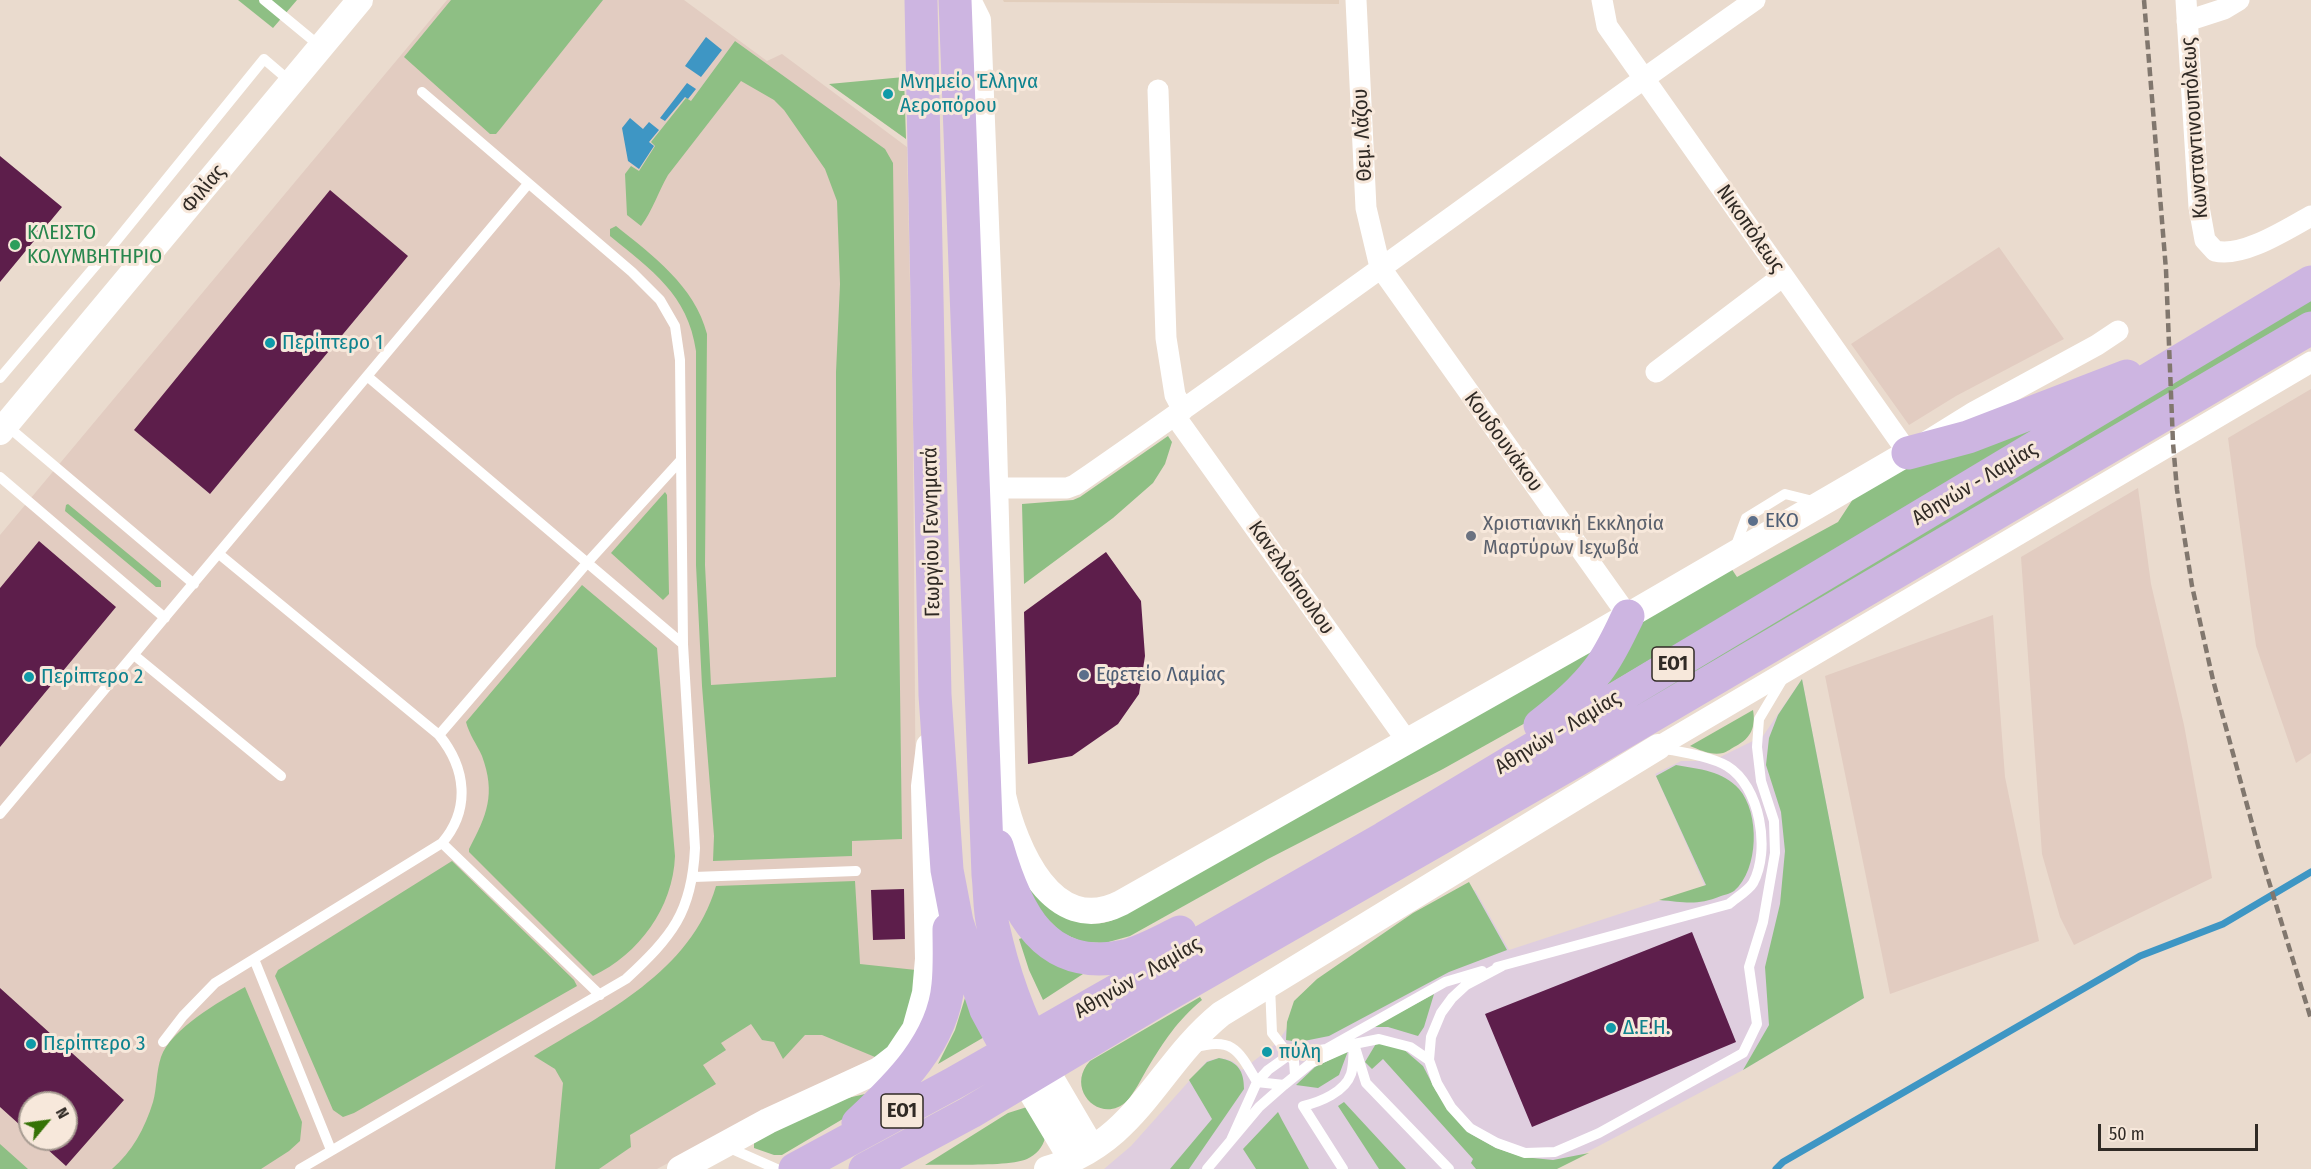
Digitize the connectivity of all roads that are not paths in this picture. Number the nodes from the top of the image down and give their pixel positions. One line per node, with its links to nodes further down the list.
1 (360, 0): 11 (street, Φιλίας)
2 (921, 0): 42 (main road, Γεωργίου Γεννηματά)
3 (955, 0): 47 (main road, Γεωργίου Γεννηματά)
4 (968, 0): 33 (street)
5 (1356, 0): 18 (street, Θεμ. Λάζου)
6 (1602, 0): 12 (street, Νικοπόλεως)
7 (1755, 0): 12 (street)
8 (2239, 0): 10 (street)
9 (272, 2): 11 (lane)
10 (2186, 10): 17 (street, Κωνσταντινουπόλεως)
11 (321, 47): 13 (street, Φιλίας)
12 (1644, 79): 18 (street); 19 (street, Νικοπόλεως)
13 (292, 83): 27 (lane); 29 (street, Φιλίας)
14 (1158, 90): 28 (street, Κανελλόπουλου)
15 (422, 92): 16 (lane)
16 (528, 184): 26 (lane); 31 (lane)
17 (2311, 216)
18 (1380, 267): 28 (street); 37 (street, Κουδουνάκου)
19 (1783, 276): 25 (street); 30 (street, Νικοπόλεως)
20 (2311, 282): 24 (main road, Αθηνών - Λαμίας / ΕΟ1)
21 (2311, 328): 65 (main road, Αθηνών - Λαμίας / ΕΟ1)
22 (2118, 331): 30 (street)
23 (2311, 362): 41 (street)
24 (2170, 368): 30 (main road); 48 (main road, Αθηνών - Λαμίας / ΕΟ1)
25 (1656, 372)
26 (367, 376): 34 (lane); 35 (lane)
27 (0, 378)
28 (1179, 413): 33 (street); 44 (street, Κανελλόπουλου)
29 (3, 428): 36 (lane)
30 (1908, 453): 37 (street)
31 (680, 461): 35 (lane); 39 (lane)
32 (0, 477): 38 (lane)
33 (994, 488): 44 (street)
34 (219, 554): 36 (lane); 43 (lane)
35 (587, 563): 39 (lane); 43 (lane)
36 (194, 584): 38 (lane)
37 (1628, 616): 44 (street); 48 (main road)
38 (165, 618): 40 (lane)
39 (683, 644): 54 (lane)
40 (134, 655): 46 (lane); 49 (lane)
41 (1788, 670): 45 (street); 64 (lane)
42 (935, 695): 52 (main road, Γεωργίου Γεννηματά); 70 (street)
43 (439, 735): 51 (lane)
44 (1407, 741)
45 (1658, 747): 56 (lane); 57 (street)
46 (281, 776)
47 (984, 792): 50 (main road); 61 (main road, Γεωργίου Γεννηματά)
48 (1440, 804): 50 (main road, Αθηνών - Λαμίας / ΕΟ1)
49 (0, 814)
50 (1384, 838): 61 (main road, Αθηνών - Λαμίας / ΕΟ1)
51 (442, 843): 55 (lane); 58 (lane)
52 (947, 870): 61 (main road, Γεωργίου Γεννηματά); 72 (main road)
53 (856, 871): 54 (lane)
54 (693, 877): 58 (lane)
55 (254, 959): 59 (lane); 71 (lane)
56 (1502, 966): 63 (lane); 64 (lane)
57 (1270, 986): 62 (street); 63 (lane)
58 (600, 995): 71 (lane)
59 (163, 1042)
60 (1354, 1044): 64 (lane); 66 (lane); 81 (lane); 82 (lane)
61 (1019, 1045): 65 (main road); 72 (main road, Αθηνών - Λαμίας / ΕΟ1)
62 (1184, 1053): 67 (lane); 73 (street)
63 (1289, 1055): 66 (lane); 67 (lane)
64 (1429, 1060)
65 (1035, 1074): 73 (street); 78 (main road, Αθηνών - Λαμίας / ΕΟ1)
66 (1295, 1075): 68 (lane)
67 (1257, 1082): 68 (lane); 69 (lane)
68 (1284, 1085): 69 (lane)
69 (1231, 1140): 80 (lane)
70 (724, 1145): 75 (street); 76 (lane)
71 (331, 1150): 74 (lane)
72 (826, 1152): 77 (main road, Αθηνών - Λαμίας / ΕΟ1)
73 (1082, 1154): 79 (street)
74 (300, 1169)
75 (680, 1169)
76 (777, 1169)
77 (795, 1169)
78 (865, 1169)
79 (1047, 1169)
80 (1207, 1169)
81 (1343, 1169)
82 (1449, 1169)

